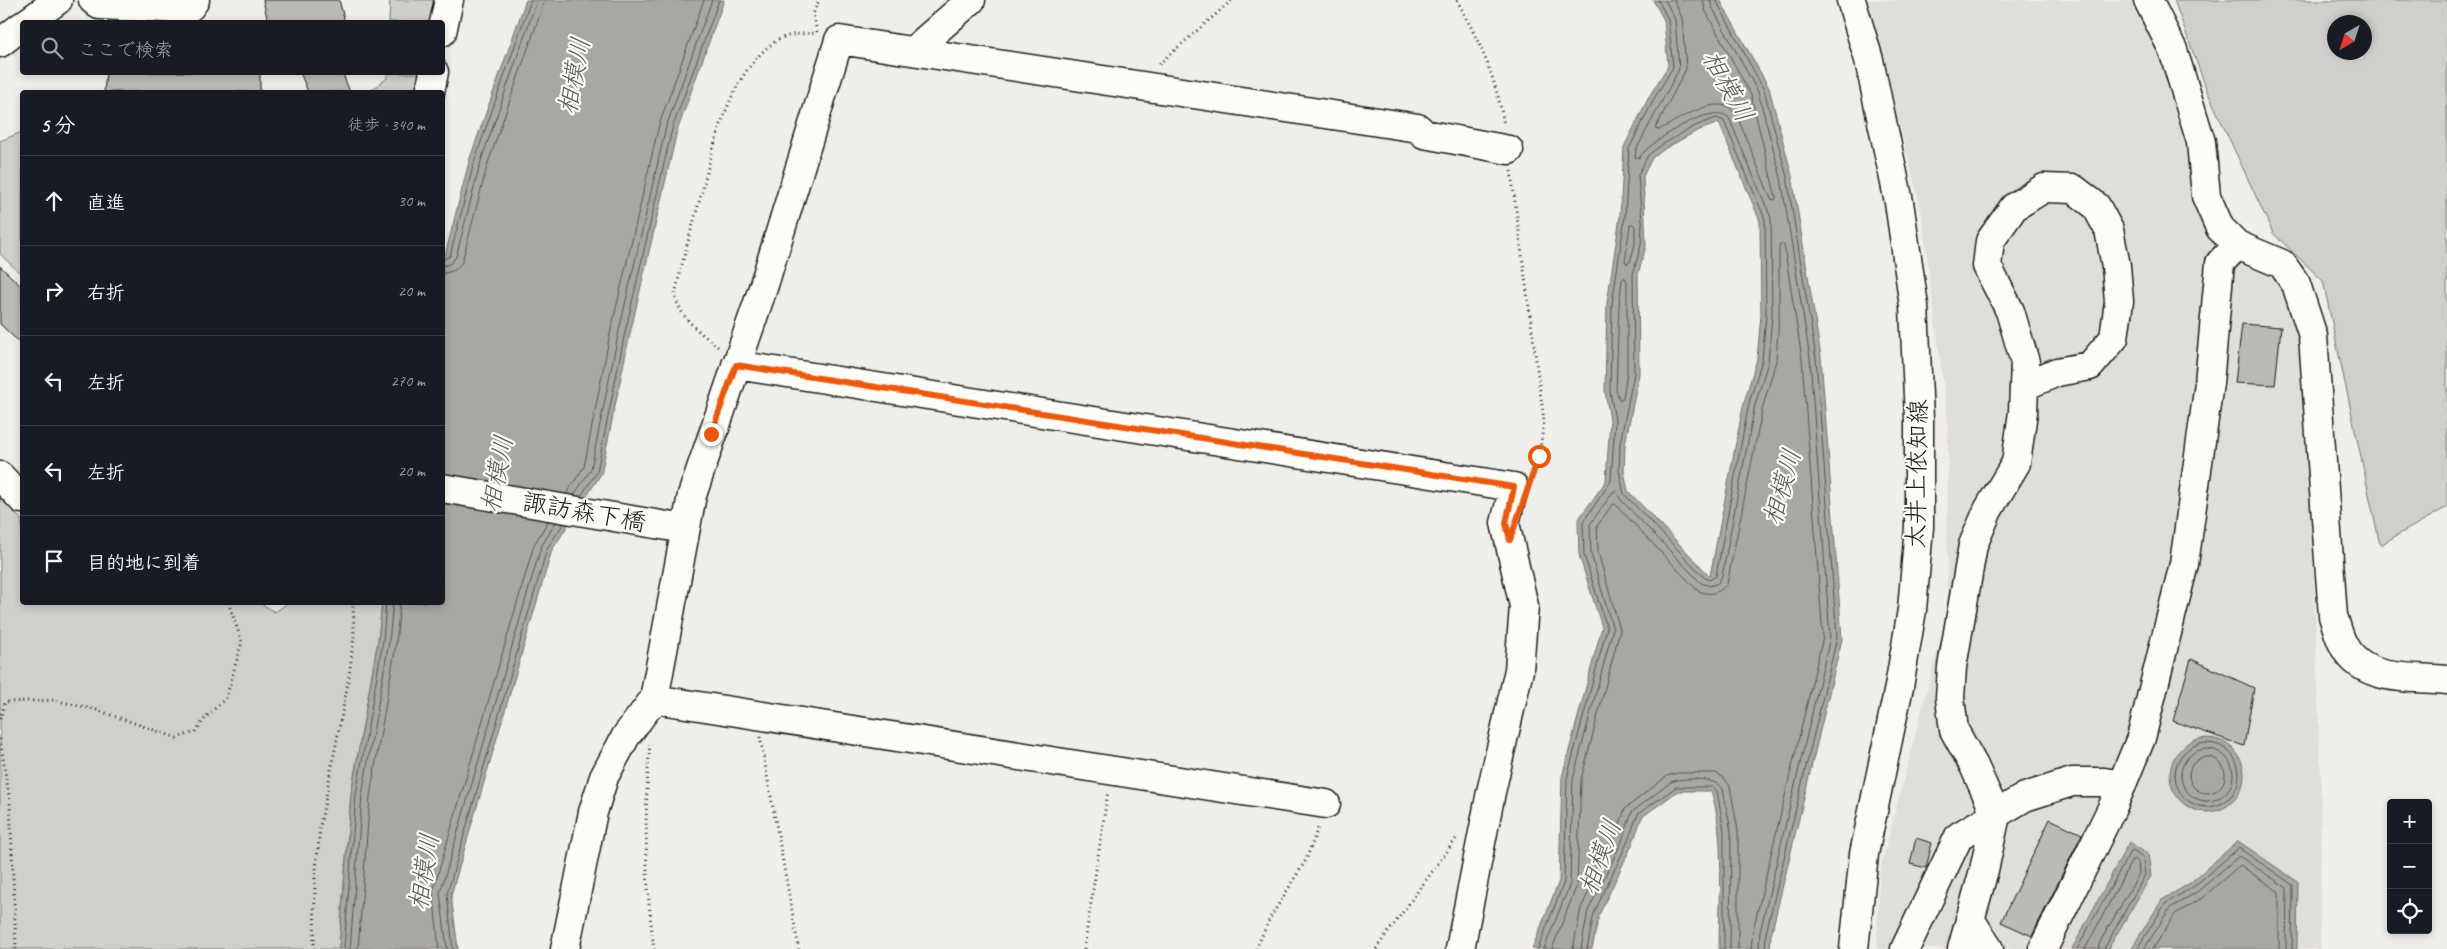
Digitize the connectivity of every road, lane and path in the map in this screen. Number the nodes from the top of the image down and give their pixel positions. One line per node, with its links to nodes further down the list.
1 (58, 0): 11 (street)
2 (93, 0): 3 (street)
3 (195, 0)
4 (449, 0): 12 (street)
5 (819, 0): 14 (path)
6 (971, 0): 16 (street)
7 (1232, 0): 18 (path)
8 (1457, 0): 20 (path)
9 (1851, 0): 52 (street, 太井上依知線)
10 (2148, 0): 21 (street)
11 (31, 20)
12 (445, 20)
13 (20, 28): 15 (street)
14 (828, 37): 16 (street); 22 (street); 22 (path)
15 (0, 43)
16 (914, 50): 18 (street)
17 (433, 75): 19 (street)
18 (1136, 85): 20 (street)
19 (430, 90)
20 (1509, 150): 25 (path)
21 (2236, 245): 31 (street); 38 (street)
22 (736, 365): 28 (street); 51 (street)
23 (2024, 386): 23 (street); 40 (street)
24 (0, 476): 27 (street)
25 (1530, 484)
26 (445, 489): 28 (street, 諏訪森下橋)
27 (20, 497)
28 (676, 528): 32 (street)
29 (229, 605): 34 (path)
30 (353, 605): 44 (path)
31 (2447, 680)
32 (654, 698): 33 (street); 45 (street)
33 (755, 714): 37 (street); 47 (path)
34 (0, 719)
35 (651, 734): 46 (path)
36 (0, 739): 43 (path)
37 (1112, 771): 39 (street); 48 (path)
38 (2122, 785): 40 (street); 56 (street)
39 (1326, 804): 49 (path)
40 (1996, 815): 42 (street); 53 (street)
41 (1462, 831): 50 (path)
42 (1970, 919): 54 (street); 55 (street)
43 (16, 949)
44 (314, 949)
45 (566, 949)
46 (654, 949)
47 (800, 949)
48 (1084, 949)
49 (1256, 949)
50 (1376, 949)
51 (1460, 949)
52 (1854, 949)
53 (1905, 949)
54 (1962, 949)
55 (1989, 949)
56 (2043, 949)

